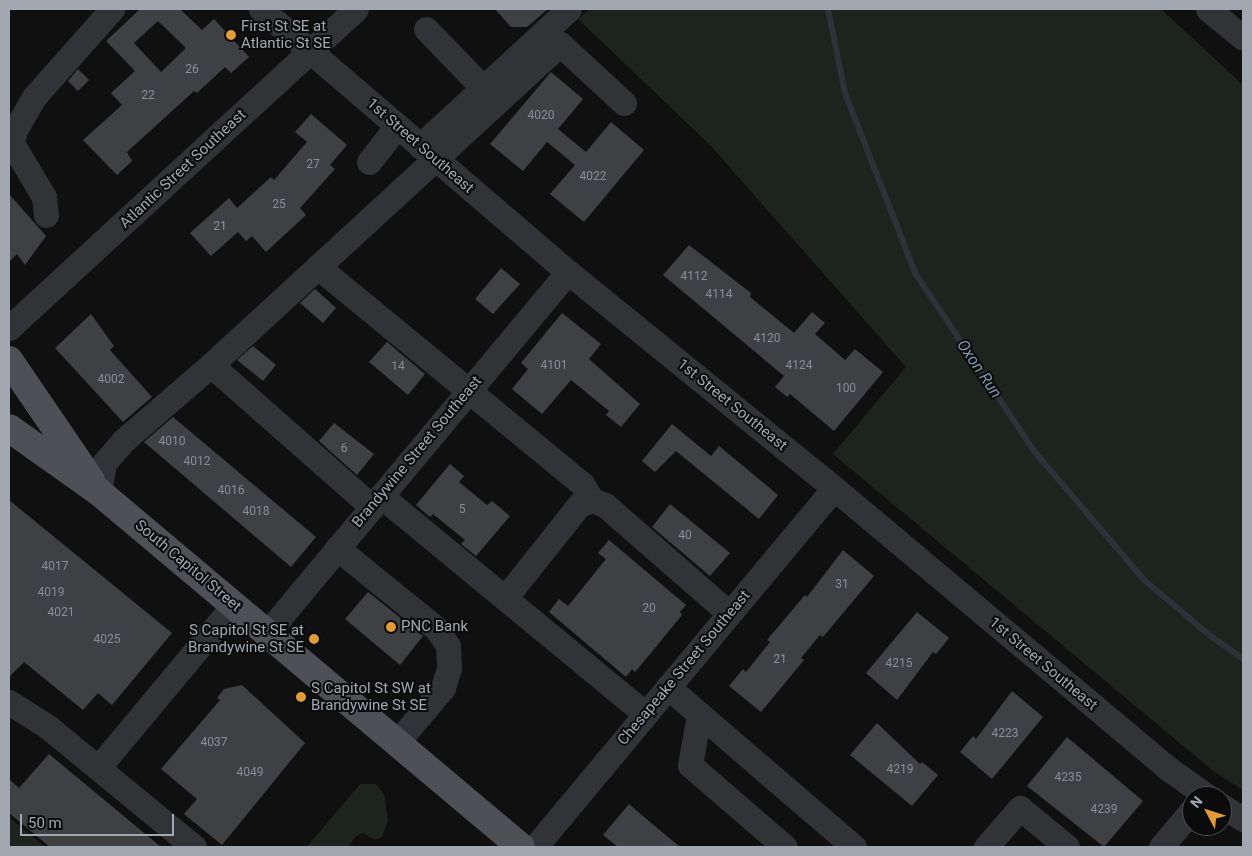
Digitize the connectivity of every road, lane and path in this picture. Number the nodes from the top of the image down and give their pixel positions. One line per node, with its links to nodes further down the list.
1 (112, 9): 14 (street)
2 (261, 9): 8 (street, 1st Street Southeast)
3 (356, 9): 8 (street, Atlantic Street Southeast)
4 (569, 9): 9 (street)
5 (1208, 9): 7 (street)
6 (426, 29): 9 (street)
7 (1243, 38)
8 (310, 51): 11 (street, 1st Street Southeast); 17 (street, Atlantic Street Southeast)
9 (483, 88): 12 (street)
10 (624, 103): 12 (street)
11 (397, 126): 12 (street, 1st Street Southeast); 13 (street)
12 (427, 152): 15 (street); 16 (street, 1st Street Southeast)
13 (369, 162)
14 (46, 215)
15 (318, 267): 19 (street); 20 (street)
16 (568, 272): 20 (street, Brandywine Street Southeast); 22 (street, 1st Street Southeast)
17 (9, 328)
18 (9, 360): 23 (main road)
19 (211, 365): 23 (street); 25 (street)
20 (469, 392): 24 (street); 25 (street, Brandywine Street Southeast)
21 (9, 428): 23 (main road, South Capitol Street)
22 (834, 488): 29 (street, Chesapeake Street Southeast); 37 (street, 1st Street Southeast)
23 (99, 492): 28 (main road, South Capitol Street)
24 (592, 500): 27 (street); 29 (street)
25 (377, 501): 26 (street, Brandywine Street Southeast); 27 (street)
26 (337, 548): 30 (street, Brandywine Street Southeast); 35 (street)
27 (505, 598): 33 (street)
28 (234, 605): 30 (main road, South Capitol Street); 36 (street)
29 (730, 613): 31 (street, Chesapeake Street Southeast)
30 (267, 633): 35 (main road, South Capitol Street)
31 (668, 687): 33 (street, Chesapeake Street Southeast); 34 (street)
32 (9, 702): 36 (street)
33 (645, 714): 41 (street, Chesapeake Street Southeast)
34 (700, 715): 42 (street); 43 (street)
35 (397, 742): 40 (main road, South Capitol Street)
36 (98, 768): 39 (street)
37 (1188, 786)
38 (1182, 826): 46 (street)
39 (194, 847)
40 (521, 847)
41 (535, 847)
42 (785, 847)
43 (854, 847)
44 (986, 847): 45 (street)
45 (1067, 847)
46 (1161, 847)

